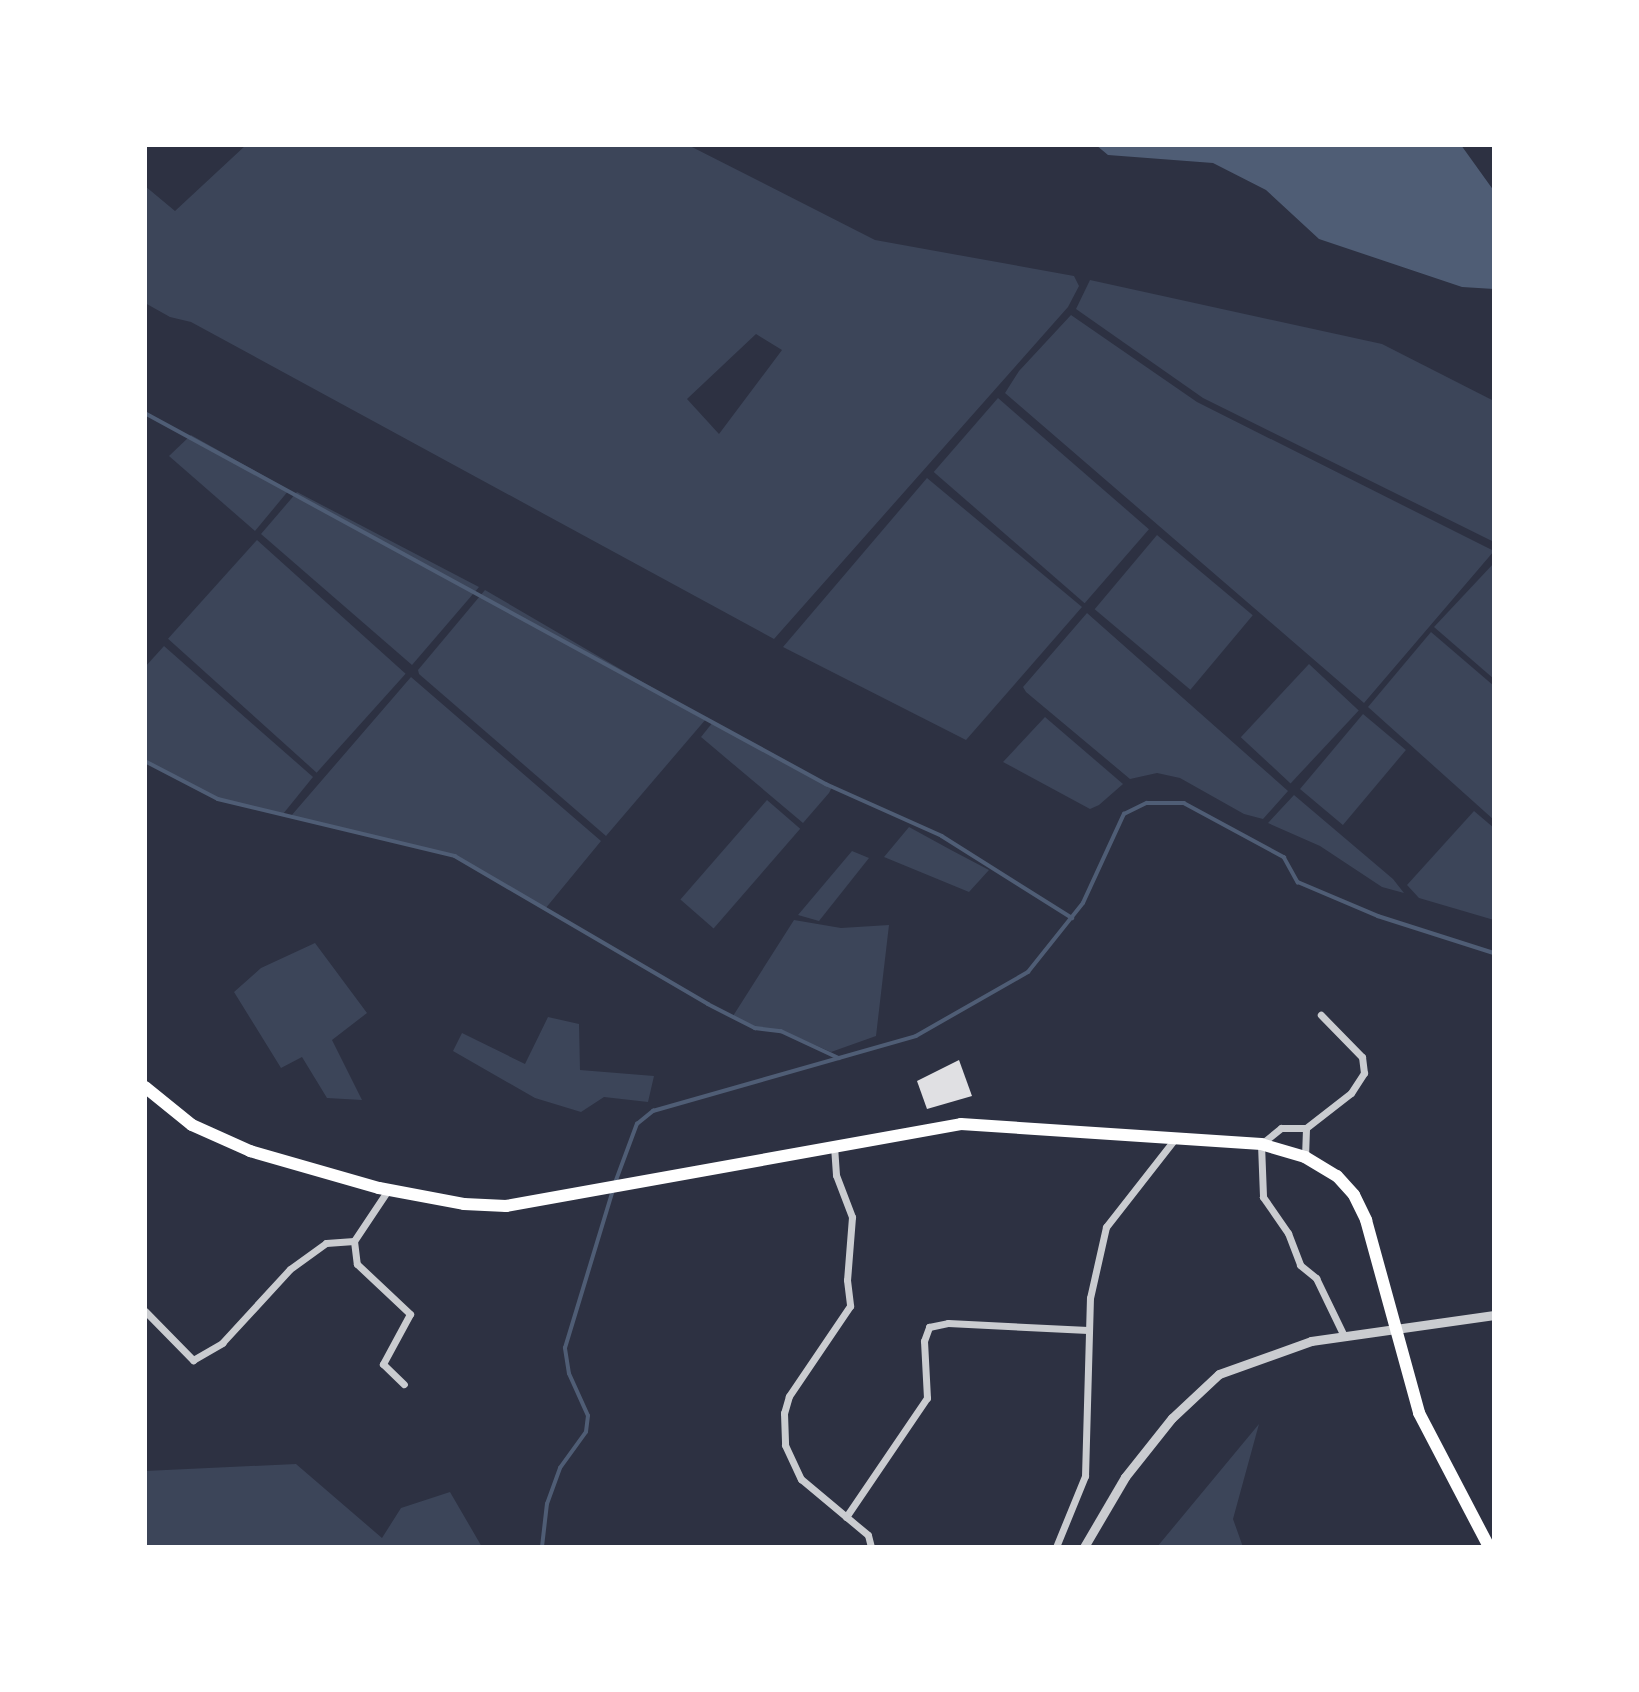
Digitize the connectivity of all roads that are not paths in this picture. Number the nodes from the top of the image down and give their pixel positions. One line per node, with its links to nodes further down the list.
1 (1321, 1015): 3 (street)
2 (145, 1087): 8 (main road)
3 (1306, 1128): 5 (street); 7 (street)
4 (1174, 1140): 5 (main road); 6 (main road); 12 (street)
5 (1261, 1144): 7 (main road); 14 (street)
6 (834, 1145): 8 (main road); 16 (street)
7 (1305, 1157): 13 (main road)
8 (388, 1190): 9 (street)
9 (354, 1241): 10 (street); 15 (street)
10 (145, 1311)
11 (1494, 1315): 13 (street)
12 (1087, 1330): 16 (street); 18 (street)
13 (1393, 1331): 14 (street); 20 (main road)
14 (1344, 1335): 19 (street)
15 (404, 1384)
16 (846, 1517): 17 (street)
17 (871, 1547)
18 (1056, 1547)
19 (1084, 1547)
20 (1489, 1547)

